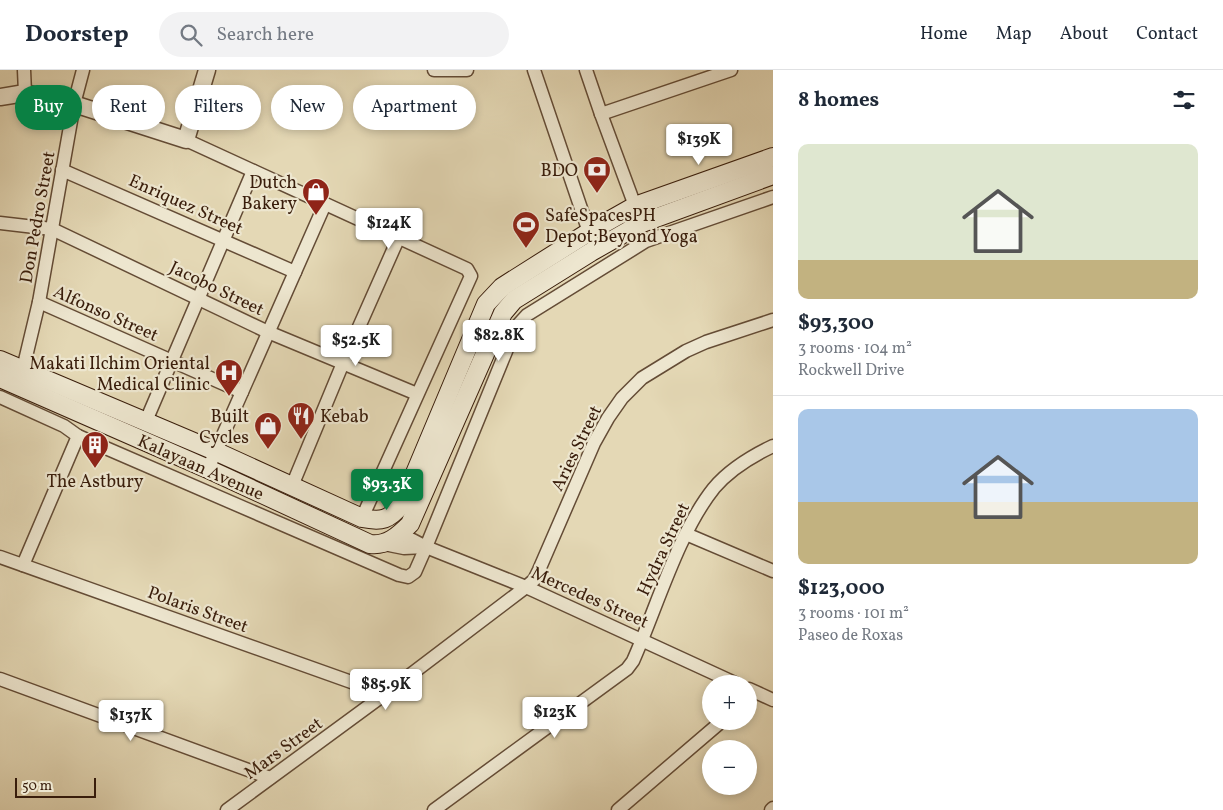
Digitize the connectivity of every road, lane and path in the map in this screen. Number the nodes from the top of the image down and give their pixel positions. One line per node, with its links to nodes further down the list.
1 (24, 70): 9 (street)
2 (83, 70): 10 (street, Don Pedro Street)
3 (207, 70): 16 (street)
4 (434, 70): 5 (street)
5 (467, 70)
6 (534, 70): 27 (street)
7 (586, 70): 14 (street)
8 (731, 70): 14 (street)
9 (25, 85)
10 (79, 85)
11 (15, 94): 12 (street)
12 (0, 97)
13 (82, 107): 16 (street)
14 (601, 114): 23 (street)
15 (69, 130): 18 (street, Don Pedro Street)
16 (186, 140): 19 (street)
17 (773, 157): 23 (main road)
18 (62, 170): 26 (street, Don Pedro Street); 29 (street, Enriquez Street)
19 (253, 170): 22 (street); 29 (street)
20 (773, 175): 25 (main road)
21 (773, 196): 53 (street)
22 (325, 204): 28 (street); 30 (street)
23 (635, 206): 25 (street); 27 (main road)
24 (0, 223): 26 (street, Jacobo Street)
25 (642, 223): 50 (main road)
26 (52, 228): 31 (street, Jacobo Street); 32 (street, Don Pedro Street)
27 (589, 232): 49 (main road)
28 (398, 239): 37 (street); 41 (street)
29 (223, 240): 30 (street, Enriquez Street); 31 (street)
30 (295, 272): 34 (street)
31 (198, 298): 34 (street, Jacobo Street); 36 (street)
32 (39, 302): 36 (street, Alfonso Street); 38 (street, Don Pedro Street)
33 (773, 320): 57 (street, Aries Street)
34 (268, 332): 37 (street, Jacobo Street); 40 (street)
35 (0, 360): 38 (main road, Kalayaan Avenue)
36 (171, 361): 40 (street, Alfonso Street); 43 (street)
37 (343, 363): 41 (street, Jacobo Street); 48 (street)
38 (23, 369): 43 (main road, Kalayaan Avenue)
39 (0, 378): 47 (main road, Kalayaan Avenue)
40 (242, 392): 46 (street)
41 (417, 394): 49 (street)
42 (0, 398): 44 (street)
43 (146, 421): 46 (main road, Kalayaan Avenue)
44 (78, 436): 53 (street); 55 (street)
45 (773, 446): 51 (street, Hydra Street)
46 (215, 451): 47 (street); 48 (main road, Kalayaan Avenue)
47 (208, 469): 52 (main road, Kalayaan Avenue)
48 (292, 486): 49 (main road, Kalayaan Avenue)
49 (369, 519): 50 (main road, Kalayaan Avenue)
50 (401, 534): 52 (main road); 53 (street, Mercedes Street)
51 (686, 534): 56 (street); 58 (street, Hydra Street)
52 (384, 544): 53 (street, Mercedes Street)
53 (426, 547): 57 (street, Mercedes Street)
54 (0, 558): 55 (street, Polaris Street)
55 (23, 565): 61 (street, Polaris Street)
56 (773, 571)
57 (526, 587): 58 (street, Mercedes Street); 61 (street, Mars Street)
58 (642, 639): 59 (street, Mercedes Street); 67 (street, Hydra Street)
59 (718, 675)
60 (0, 679): 65 (street)
61 (385, 694): 65 (street, Mars Street)
62 (757, 695): 63 (street)
63 (773, 700)
64 (711, 730): 68 (street)
65 (270, 778): 66 (street, Mars Street)
66 (227, 810)
67 (434, 810)
68 (618, 810)

